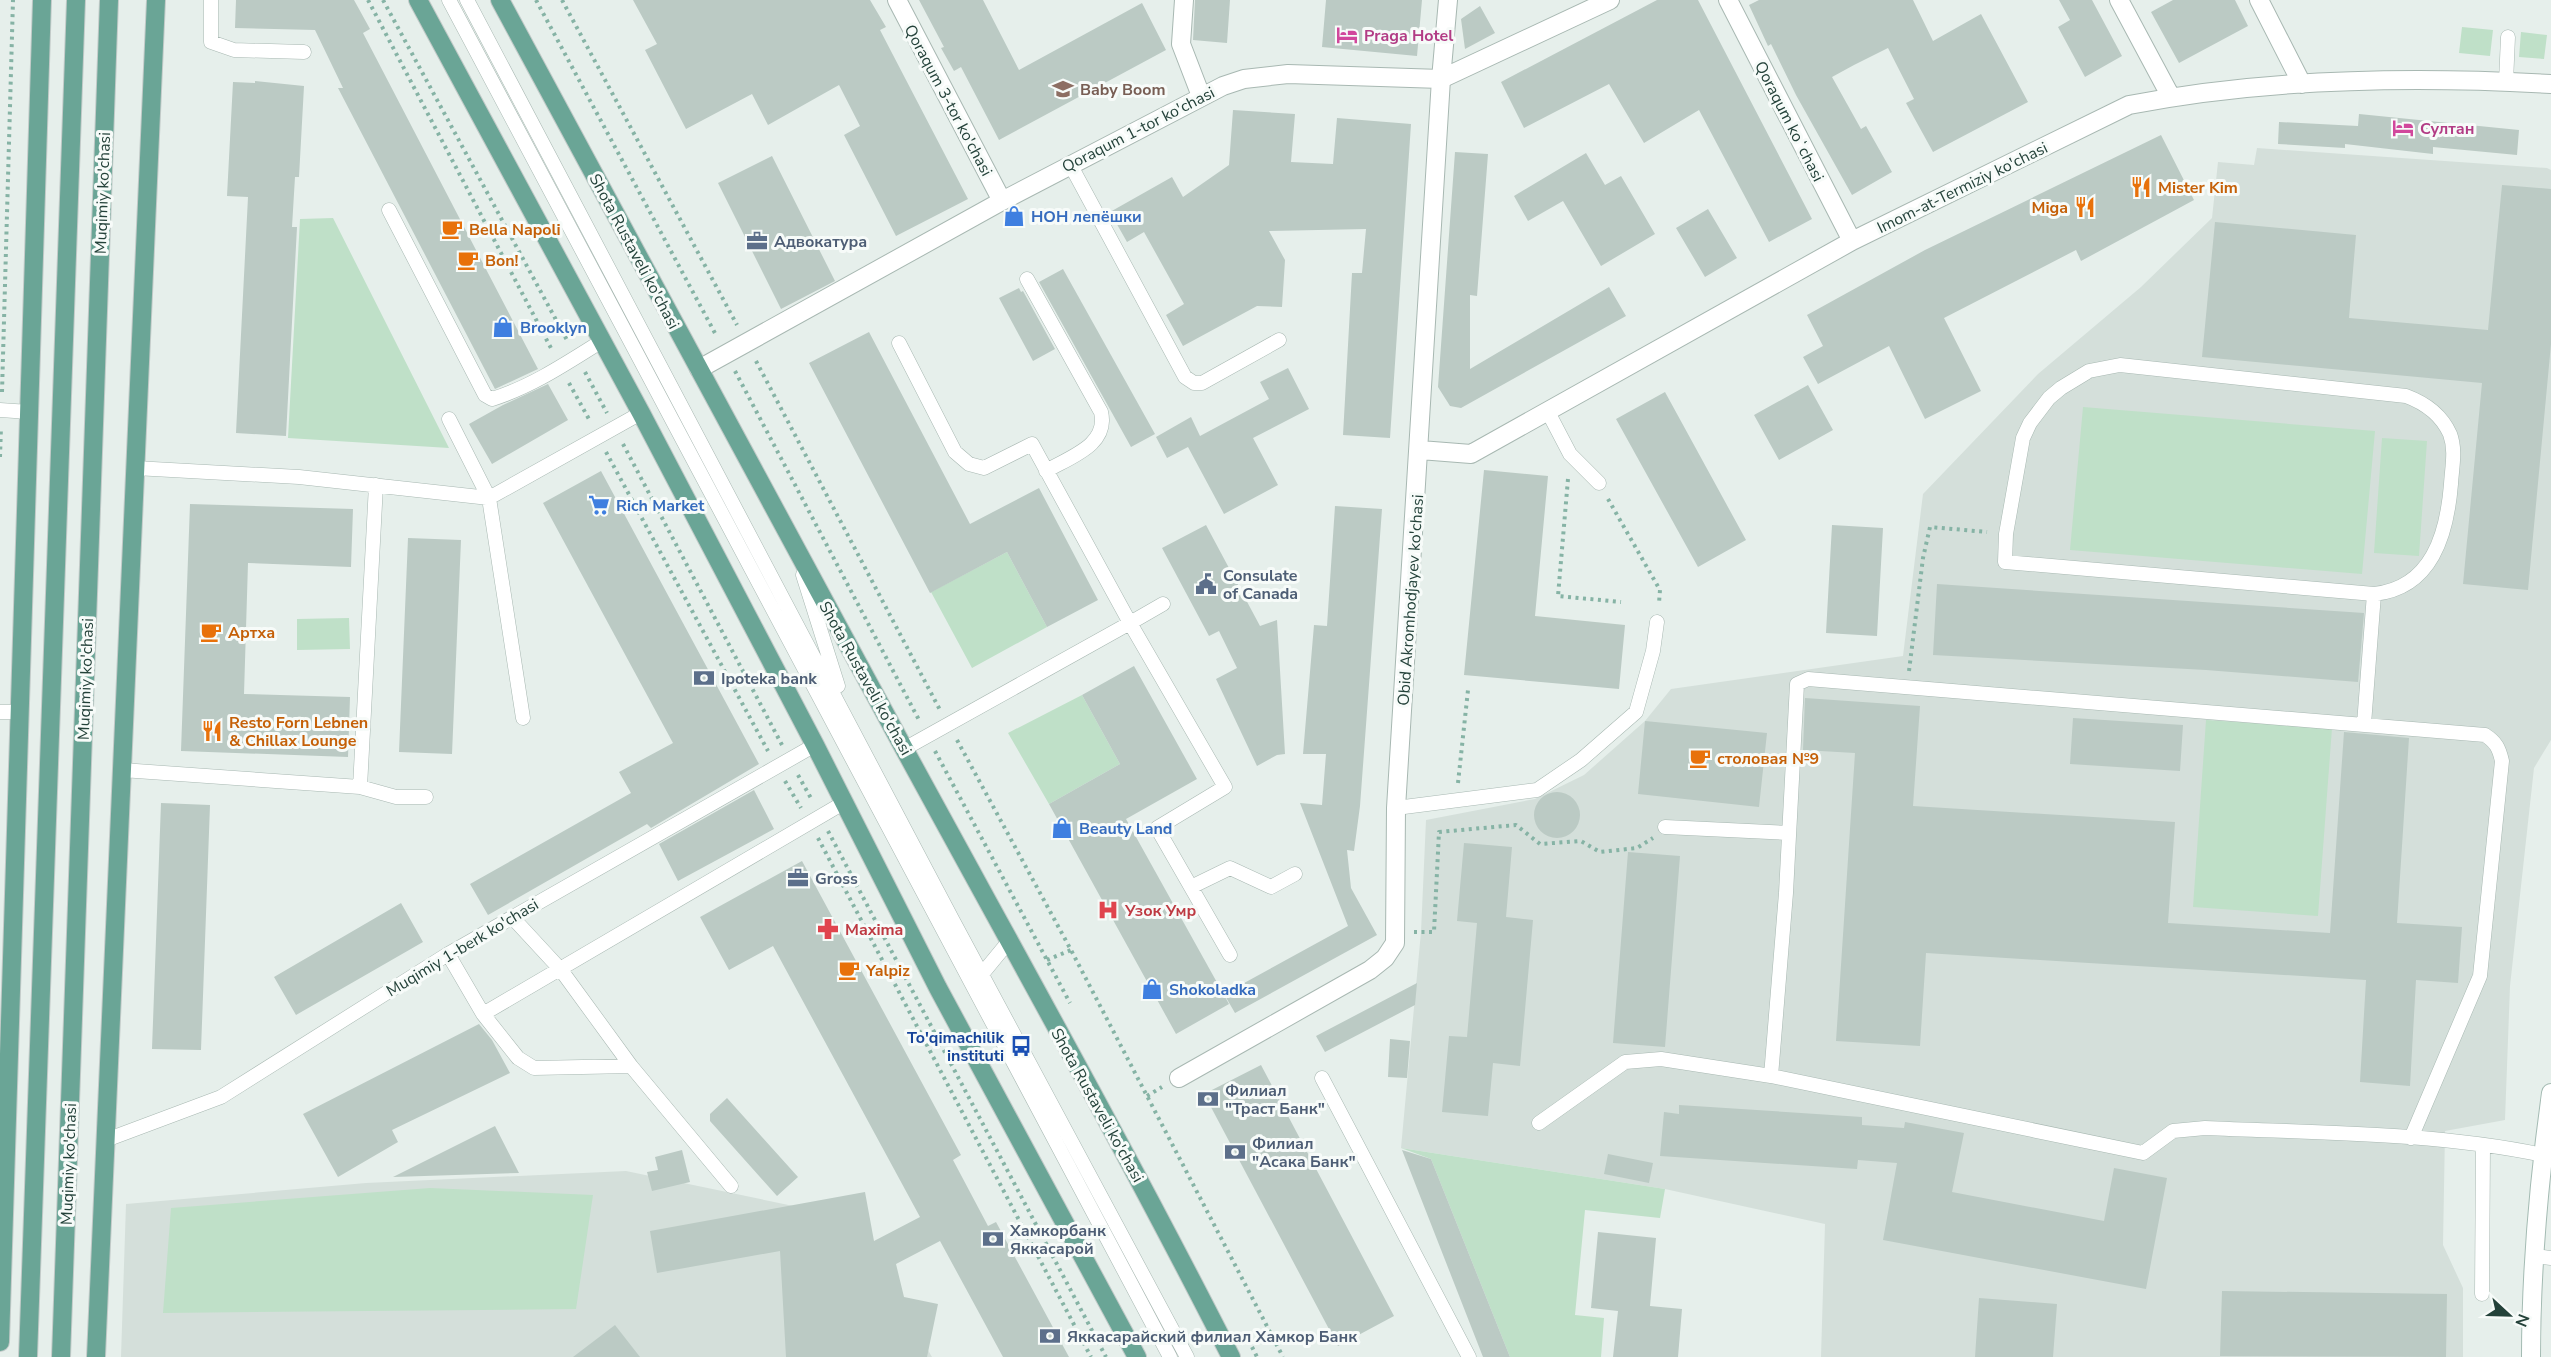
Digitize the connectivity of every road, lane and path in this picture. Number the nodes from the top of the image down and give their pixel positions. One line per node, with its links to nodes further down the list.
1 (13, 0): 43 (path)
2 (42, 0): 44 (main road)
3 (76, 0): 119 (main road, Muqimiy ko'chasi)
4 (109, 0): 120 (main road, Muqimiy ko'chasi)
5 (156, 0): 53 (main road)
6 (211, 0): 23 (lane)
7 (368, 0): 41 (path)
8 (383, 0): 40 (path)
9 (418, 0): 36 (main road)
10 (449, 0): 97 (lane)
11 (467, 0): 69 (lane)
12 (500, 0): 42 (main road, Shota Rustaveli ko'chasi)
13 (536, 0): 39 (path)
14 (562, 0): 37 (path)
15 (897, 0): 31 (street, Qoraqum 3-tor ko'chasi)
16 (1184, 0): 28 (street)
17 (1448, 0): 24 (street, Obid Akromhodjayev ko'chasi)
18 (1610, 0): 24 (street, Qoraqum 1-tor ko'chasi)
19 (1728, 0): 33 (street, Qoraqum koʻchasi)
20 (2119, 0): 29 (street)
21 (2259, 0): 26 (street)
22 (2508, 37): 25 (lane)
23 (304, 52)
24 (1441, 79): 28 (street, Qoraqum 1-tor ko'chasi); 50 (street, Obid Akromhodjayev ko'chasi)
25 (2506, 82): 26 (street, Imom-at-Termiziy ko'chasi); 27 (street, Imom-at-Termiziy ko'chasi)
26 (2302, 84): 29 (street, Imom-at-Termiziy ko'chasi)
27 (2551, 84)
28 (1201, 96): 30 (street, Qoraqum 1-tor ko'chasi)
29 (2171, 97): 33 (street, Imom-at-Termiziy ko'chasi)
30 (1070, 164): 31 (street, Qoraqum 1-tor ko'chasi); 35 (lane)
31 (1002, 201): 37 (street, Qoraqum 1-tor ko'chasi)
32 (389, 210): 41 (lane)
33 (1852, 241): 45 (street, Imom-at-Termiziy ko'chasi)
34 (1027, 279): 54 (lane)
35 (1278, 340)
36 (602, 342): 40 (lane); 46 (main road)
37 (747, 343): 39 (street, Qoraqum 1-tor ko'chasi); 71 (path)
38 (899, 343): 54 (lane)
39 (726, 354): 42 (street, Qoraqum 1-tor ko'chasi); 73 (path)
40 (576, 357): 41 (lane); 48 (path)
41 (560, 366): 49 (path)
42 (699, 369): 59 (main road, Shota Rustaveli ko'chasi)
43 (1, 410): 44 (lane); 52 (path)
44 (29, 412): 68 (main road)
45 (1548, 412): 50 (street, Imom-at-Termiziy ko'chasi); 51 (lane)
46 (640, 413): 48 (lane); 74 (main road)
47 (449, 419): 57 (lane)
48 (615, 427): 49 (lane); 76 (path)
49 (598, 437): 57 (lane); 77 (path)
50 (1420, 450): 83 (street, Obid Akromhodjayev ko'chasi)
51 (1570, 454): 55 (lane); 61 (path)
52 (0, 457)
53 (135, 468): 56 (lane); 78 (main road)
54 (1046, 471): 63 (lane)
55 (1599, 483): 64 (path)
56 (376, 485): 57 (lane); 79 (lane)
57 (489, 498): 70 (lane)
58 (2006, 534): 60 (lane); 60 (lane); 65 (path)
59 (795, 549): 69 (lane); 75 (main road, Shota Rustaveli ko'chasi)
60 (2374, 594): 72 (lane)
61 (1621, 602)
62 (1163, 604): 63 (lane)
63 (1130, 622): 71 (lane); 88 (lane)
64 (1657, 622): 81 (lane)
65 (1907, 686): 72 (lane); 86 (lane)
66 (1468, 690): 81 (path)
67 (0, 712): 68 (lane)
68 (20, 712): 114 (main road)
69 (847, 717): 99 (lane)
70 (523, 718)
71 (947, 723): 73 (lane); 92 (path)
72 (2364, 724): 108 (lane)
73 (926, 735): 75 (lane); 95 (path)
74 (815, 744): 76 (lane, Muqimiy 1-berk ko'chasi); 82 (main road)
75 (904, 749): 91 (main road, Shota Rustaveli ko'chasi)
76 (789, 759): 77 (lane, Muqimiy 1-berk ko'chasi); 84 (path)
77 (776, 766): 84 (path); 89 (lane, Muqimiy 1-berk ko'chasi)
78 (122, 770): 79 (lane); 109 (main road)
79 (360, 787): 80 (lane)
80 (426, 797)
81 (1456, 799): 83 (lane)
82 (845, 802): 84 (lane); 124 (main road)
83 (1396, 808): 90 (street, Obid Akromhodjayev ko'chasi)
84 (815, 820): 98 (lane); 122 (path); 123 (path)
85 (1665, 827): 86 (lane); 90 (path)
86 (1789, 833): 103 (lane)
87 (1295, 874): 88 (lane)
88 (1191, 887): 94 (lane)
89 (512, 917): 93 (lane, Muqimiy 1-berk ko'chasi); 98 (lane)
90 (1396, 930): 104 (street, Obid Akromhodjayev ko'chasi)
91 (1010, 940): 99 (lane); 127 (main road, Shota Rustaveli ko'chasi)
92 (1071, 950): 95 (path); 129 (path)
93 (448, 954): 101 (lane); 109 (lane, Muqimiy 1-berk ko'chasi)
94 (1230, 955)
95 (1047, 960): 96 (path); 100 (path)
96 (1041, 963)
97 (964, 968): 99 (lane); 125 (lane)
98 (561, 970): 101 (lane); 102 (lane)
99 (982, 974): 126 (lane)
100 (1075, 1012)
101 (483, 1014): 102 (lane)
102 (631, 1066): 112 (lane)
103 (1771, 1076): 107 (lane); 108 (lane)
104 (1179, 1078)
105 (1322, 1078): 130 (lane)
106 (2551, 1093): 111 (street)
107 (1539, 1123)
108 (2410, 1138): 110 (lane)
109 (106, 1140): 121 (main road)
110 (2483, 1145): 111 (lane); 116 (lane)
111 (2543, 1155): 113 (street)
112 (731, 1186)
113 (2545, 1197): 115 (street)
114 (2, 1255): 117 (main road)
115 (2543, 1257): 131 (street)
116 (2482, 1294)
117 (0, 1342)
118 (1252, 1347): 128 (path)
119 (28, 1357)
120 (61, 1357)
121 (96, 1357)
122 (1091, 1357)
123 (1106, 1357)
124 (1137, 1357)
125 (1170, 1357)
126 (1187, 1357)
127 (1231, 1357)
128 (1257, 1357)
129 (1284, 1357)
130 (1469, 1357)
131 (2531, 1357)

